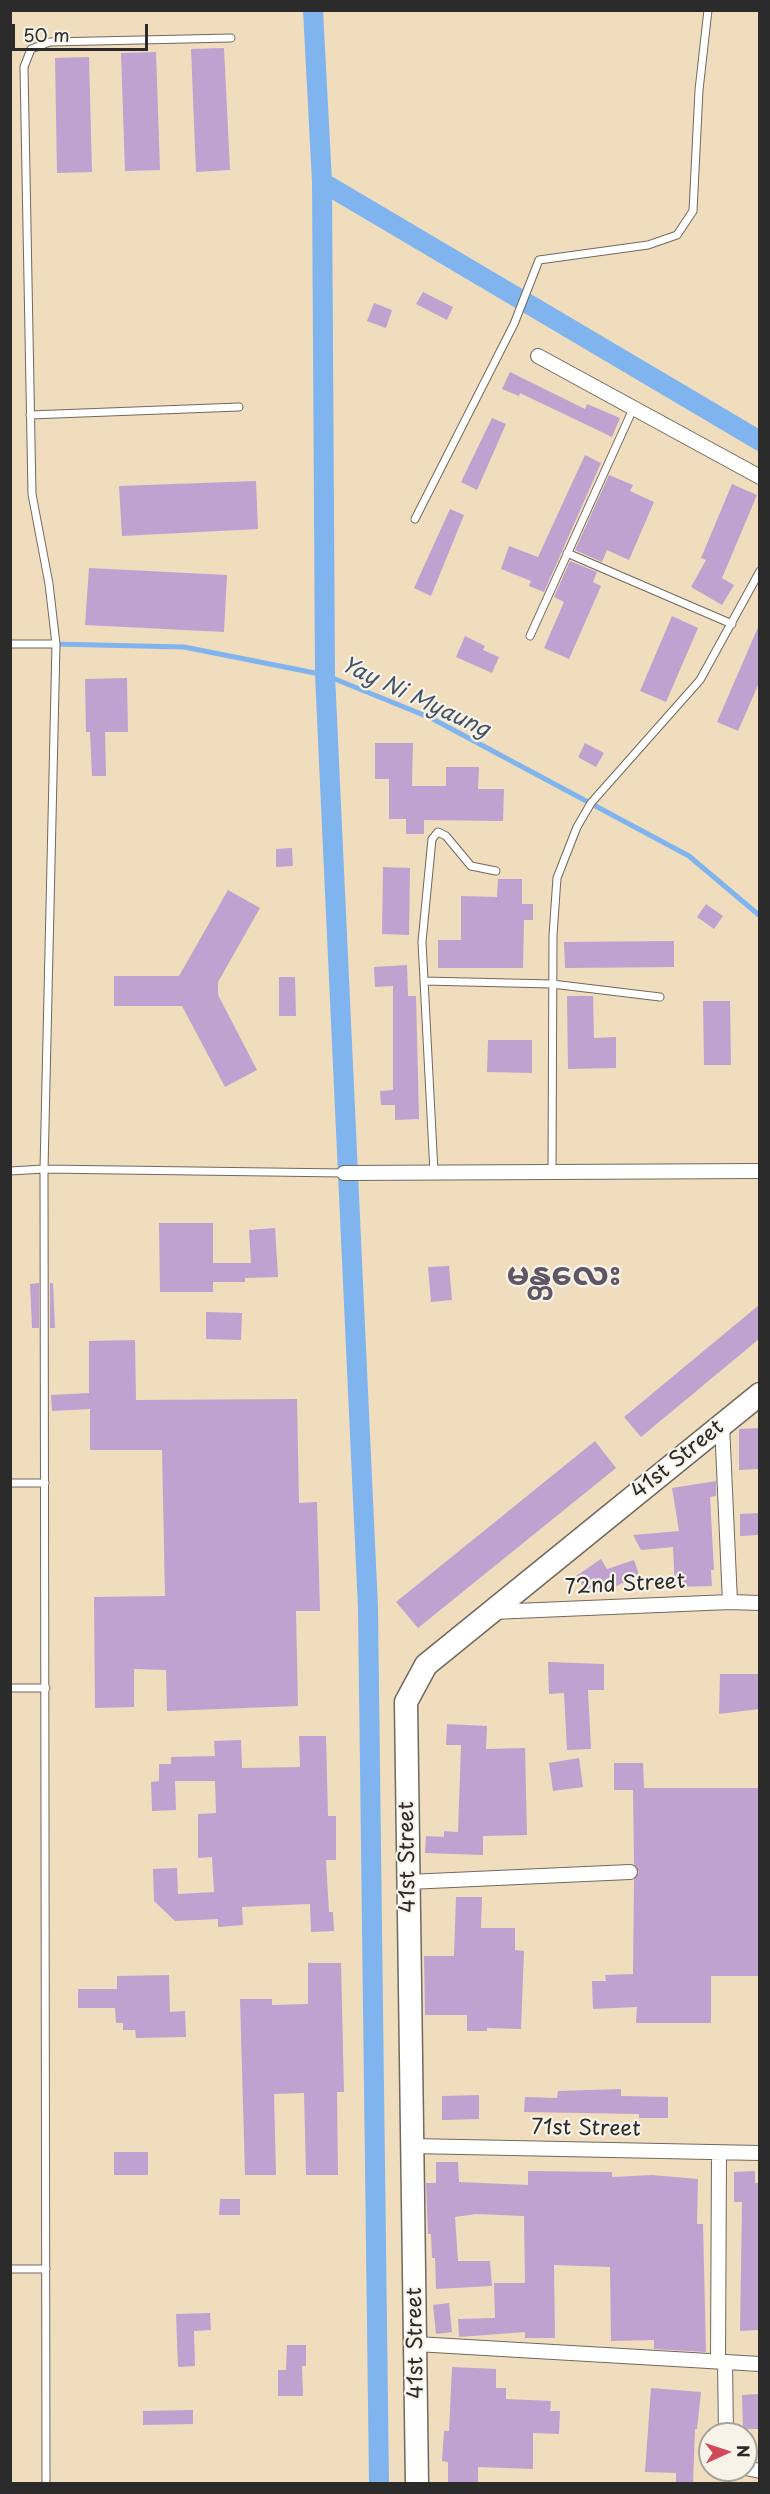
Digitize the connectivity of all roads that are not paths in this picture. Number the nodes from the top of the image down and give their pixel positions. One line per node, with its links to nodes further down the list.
1 (708, 10): 8 (lane)
2 (231, 38): 6 (lane)
3 (538, 356): 5 (street)
4 (239, 407): 6 (lane)
5 (633, 409): 7 (street); 9 (lane)
6 (30, 415): 14 (lane)
7 (759, 477)
8 (415, 519)
9 (567, 553): 11 (lane); 12 (lane)
10 (759, 571): 11 (lane)
11 (732, 624): 17 (lane)
12 (530, 636)
13 (10, 644): 14 (lane)
14 (56, 644): 19 (lane)
15 (496, 871): 16 (lane)
16 (424, 981): 17 (lane); 24 (lane)
17 (552, 984): 18 (lane); 21 (lane)
18 (660, 997)
19 (44, 1168): 20 (lane); 23 (lane); 28 (lane)
20 (10, 1170)
21 (552, 1171): 22 (street); 24 (street)
22 (759, 1171)
23 (352, 1172): 24 (street)
24 (434, 1172)
25 (759, 1394): 26 (main road, 41st Street)
26 (722, 1424): 29 (street); 31 (main road, 41st Street)
27 (10, 1483): 28 (lane)
28 (45, 1483): 33 (lane)
29 (730, 1602): 30 (street, 72nd Street); 31 (street, 72nd Street)
30 (759, 1603)
31 (491, 1612): 35 (main road, 41st Street)
32 (10, 1688): 33 (lane)
33 (46, 1688): 39 (lane)
34 (630, 1872): 35 (street)
35 (408, 1882): 36 (main road, 41st Street)
36 (412, 2146): 37 (street, 71st Street); 41 (main road, 41st Street)
37 (719, 2152): 38 (street, 71st Street); 42 (street)
38 (759, 2152)
39 (46, 2269): 40 (lane); 45 (lane)
40 (10, 2270)
41 (416, 2344): 42 (street); 46 (main road, 41st Street)
42 (722, 2361): 43 (street); 44 (street)
43 (759, 2364)
44 (725, 2422)
45 (46, 2484)
46 (417, 2484)

